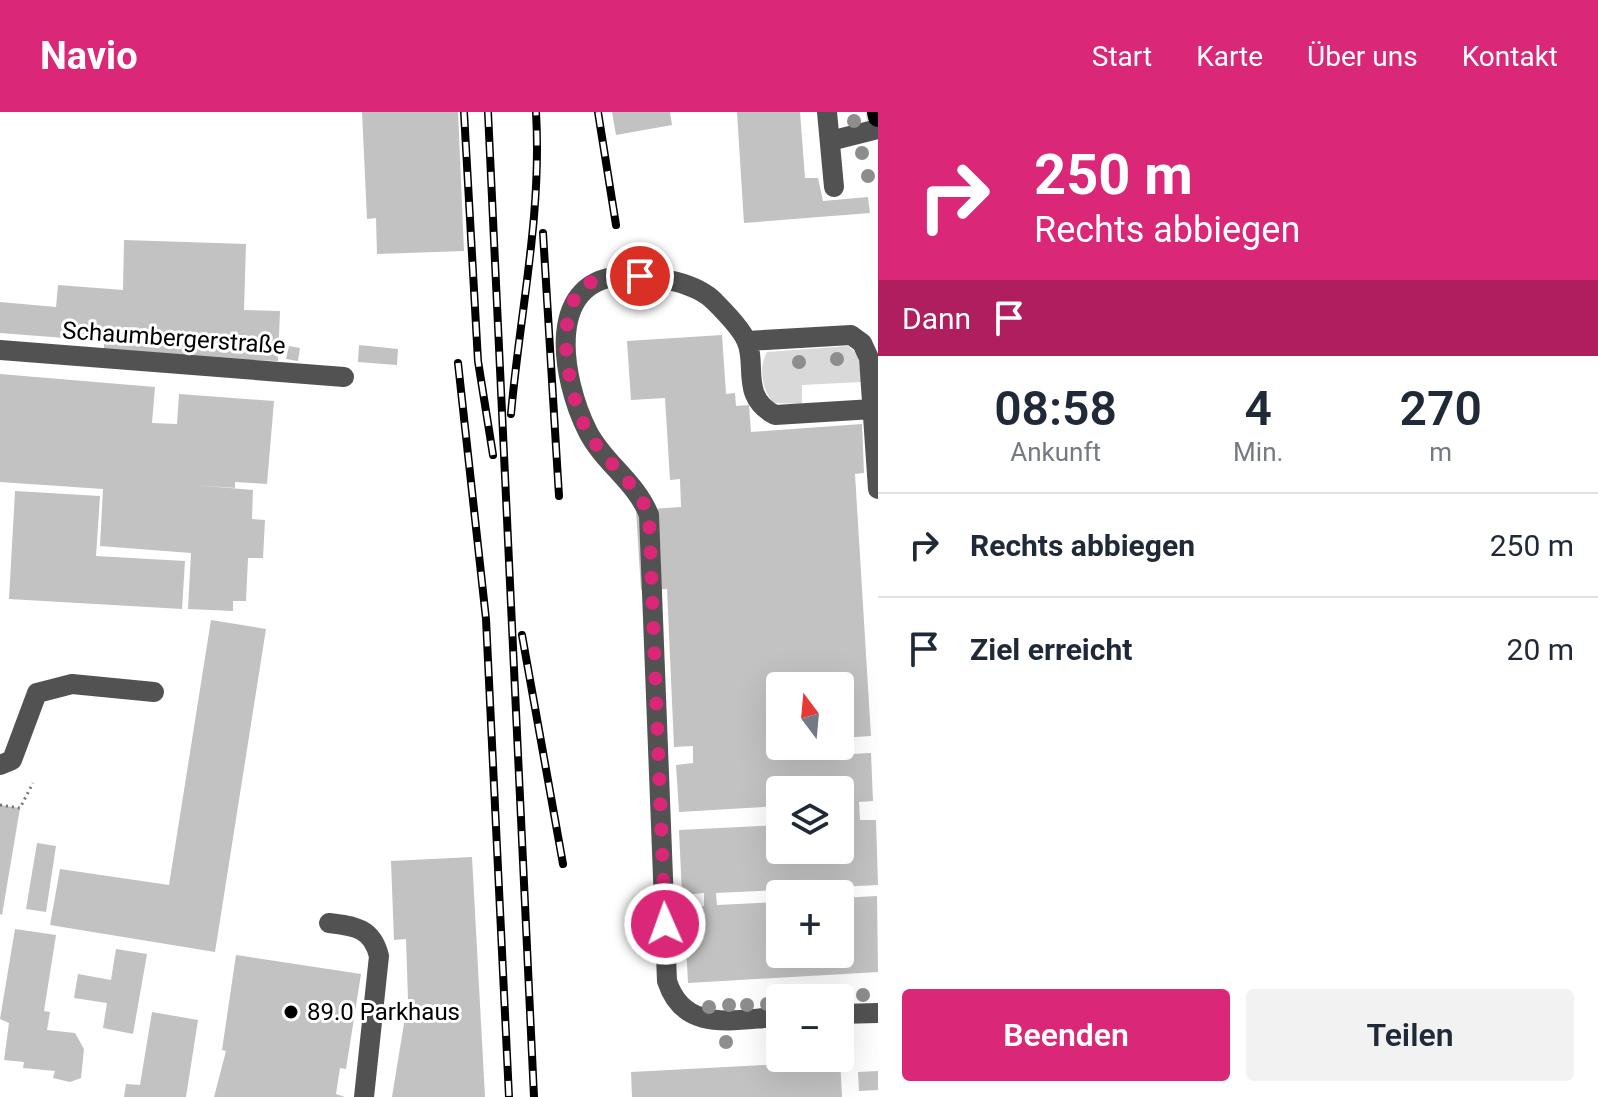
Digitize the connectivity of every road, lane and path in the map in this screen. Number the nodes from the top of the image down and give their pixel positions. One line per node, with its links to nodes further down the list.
1 (827, 112): 3 (street)
2 (878, 129): 3 (street)
3 (830, 141): 4 (street)
4 (834, 187)
5 (747, 341): 8 (street); 8 (street); 17 (street)
6 (0, 350): 7 (street, Schaumbergerstraße)
7 (344, 377)
8 (873, 409): 9 (street)
9 (878, 489)
10 (154, 692): 11 (street)
11 (0, 765)
12 (33, 783): 13 (path)
13 (0, 805)
14 (329, 923): 18 (street)
15 (878, 1013): 16 (street)
16 (854, 1014)
17 (766, 1018)
18 (364, 1097)

